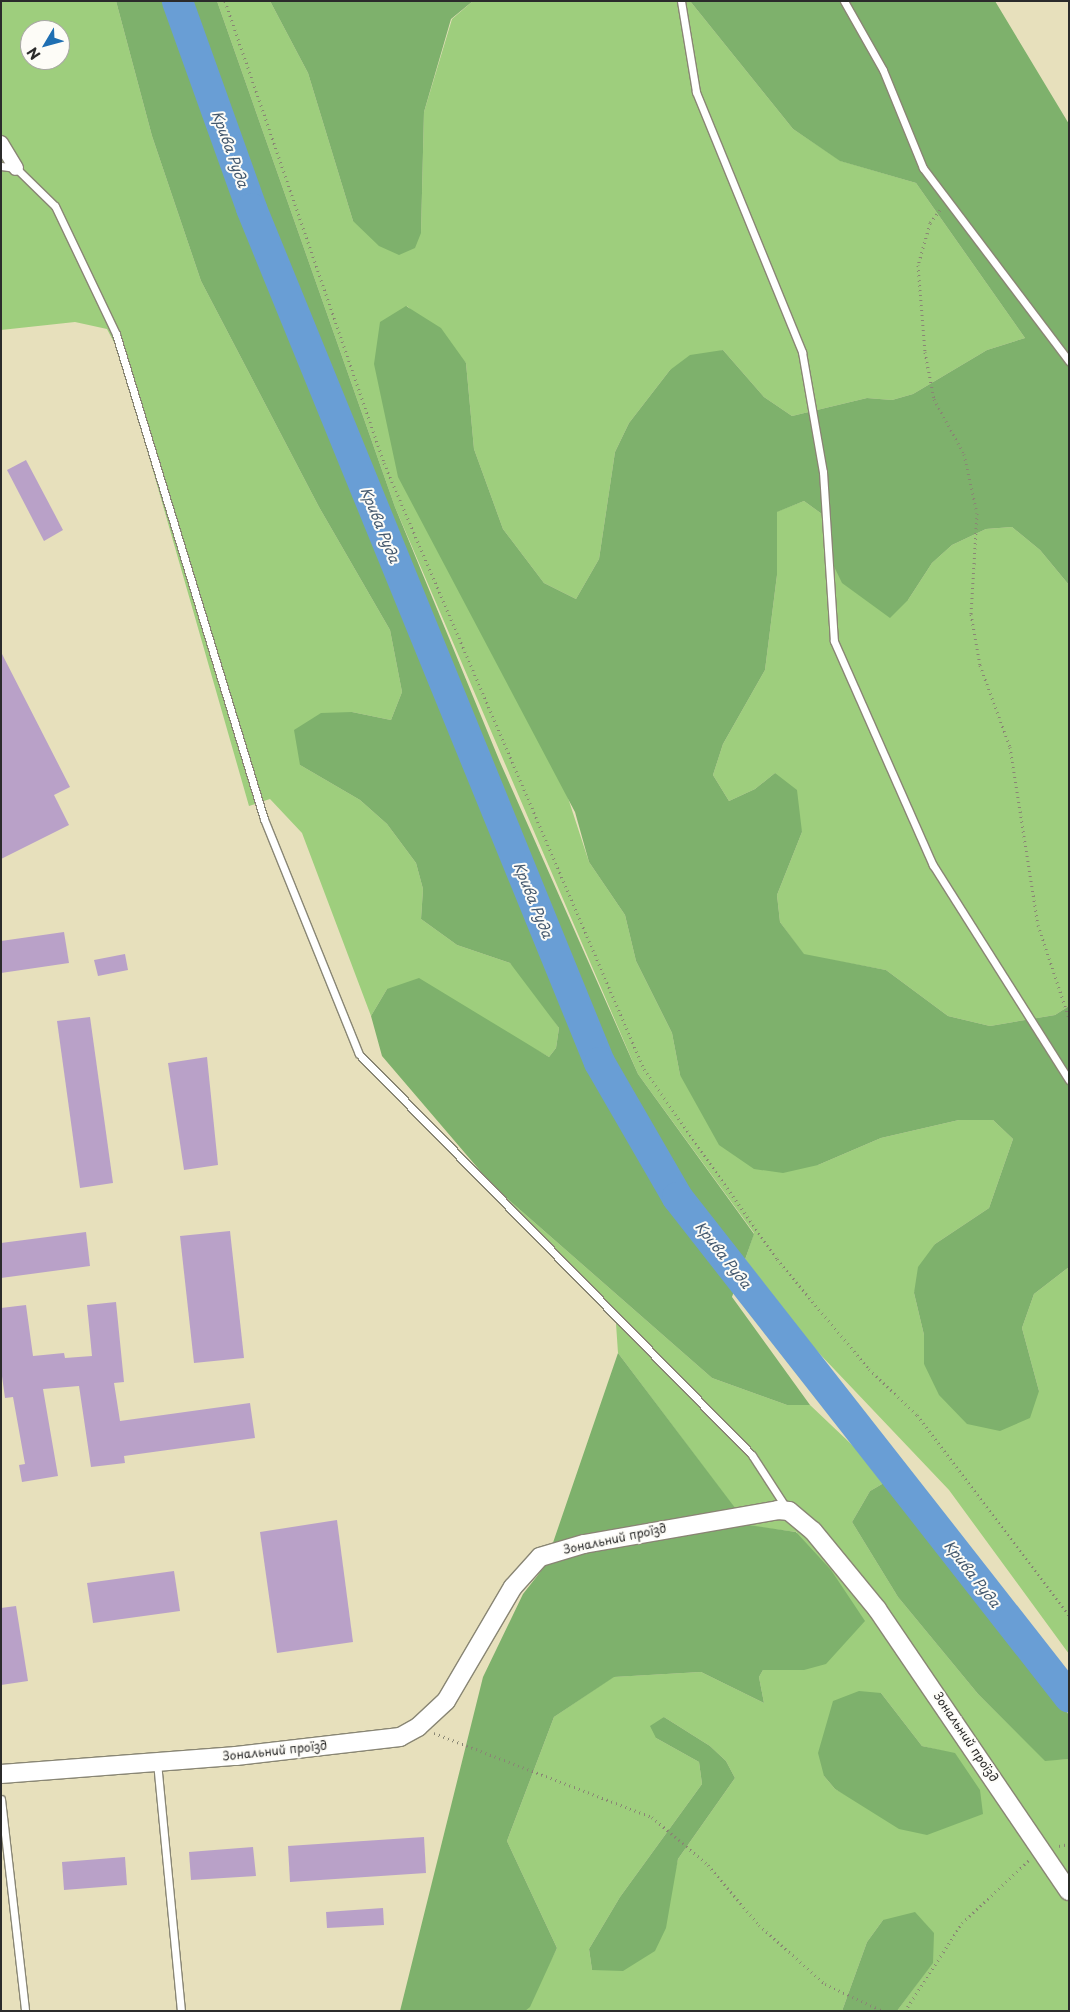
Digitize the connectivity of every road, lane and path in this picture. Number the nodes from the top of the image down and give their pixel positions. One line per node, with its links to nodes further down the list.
1 (225, 1): 12 (path)
2 (681, 1): 10 (lane)
3 (844, 1): 7 (lane)
4 (1, 143): 6 (street)
5 (1, 166): 6 (lane)
6 (16, 168): 11 (lane)
7 (946, 202): 8 (lane); 9 (path)
8 (1069, 361)
9 (1069, 1018)
10 (1069, 1080)
11 (789, 1512): 13 (street, Зональний проїзд); 18 (street, Зональний проїзд)
12 (1069, 1615)
13 (418, 1728): 14 (street, Зональний проїзд); 22 (path)
14 (157, 1761): 15 (street, Зональний проїзд); 21 (lane)
15 (1, 1774)
16 (1, 1799): 20 (lane)
17 (1069, 1844): 18 (path)
18 (1043, 1850): 19 (street, Зональний проїзд); 23 (path)
19 (1069, 1891)
20 (25, 2011)
21 (181, 2011)
22 (884, 2011)
23 (905, 2011)

